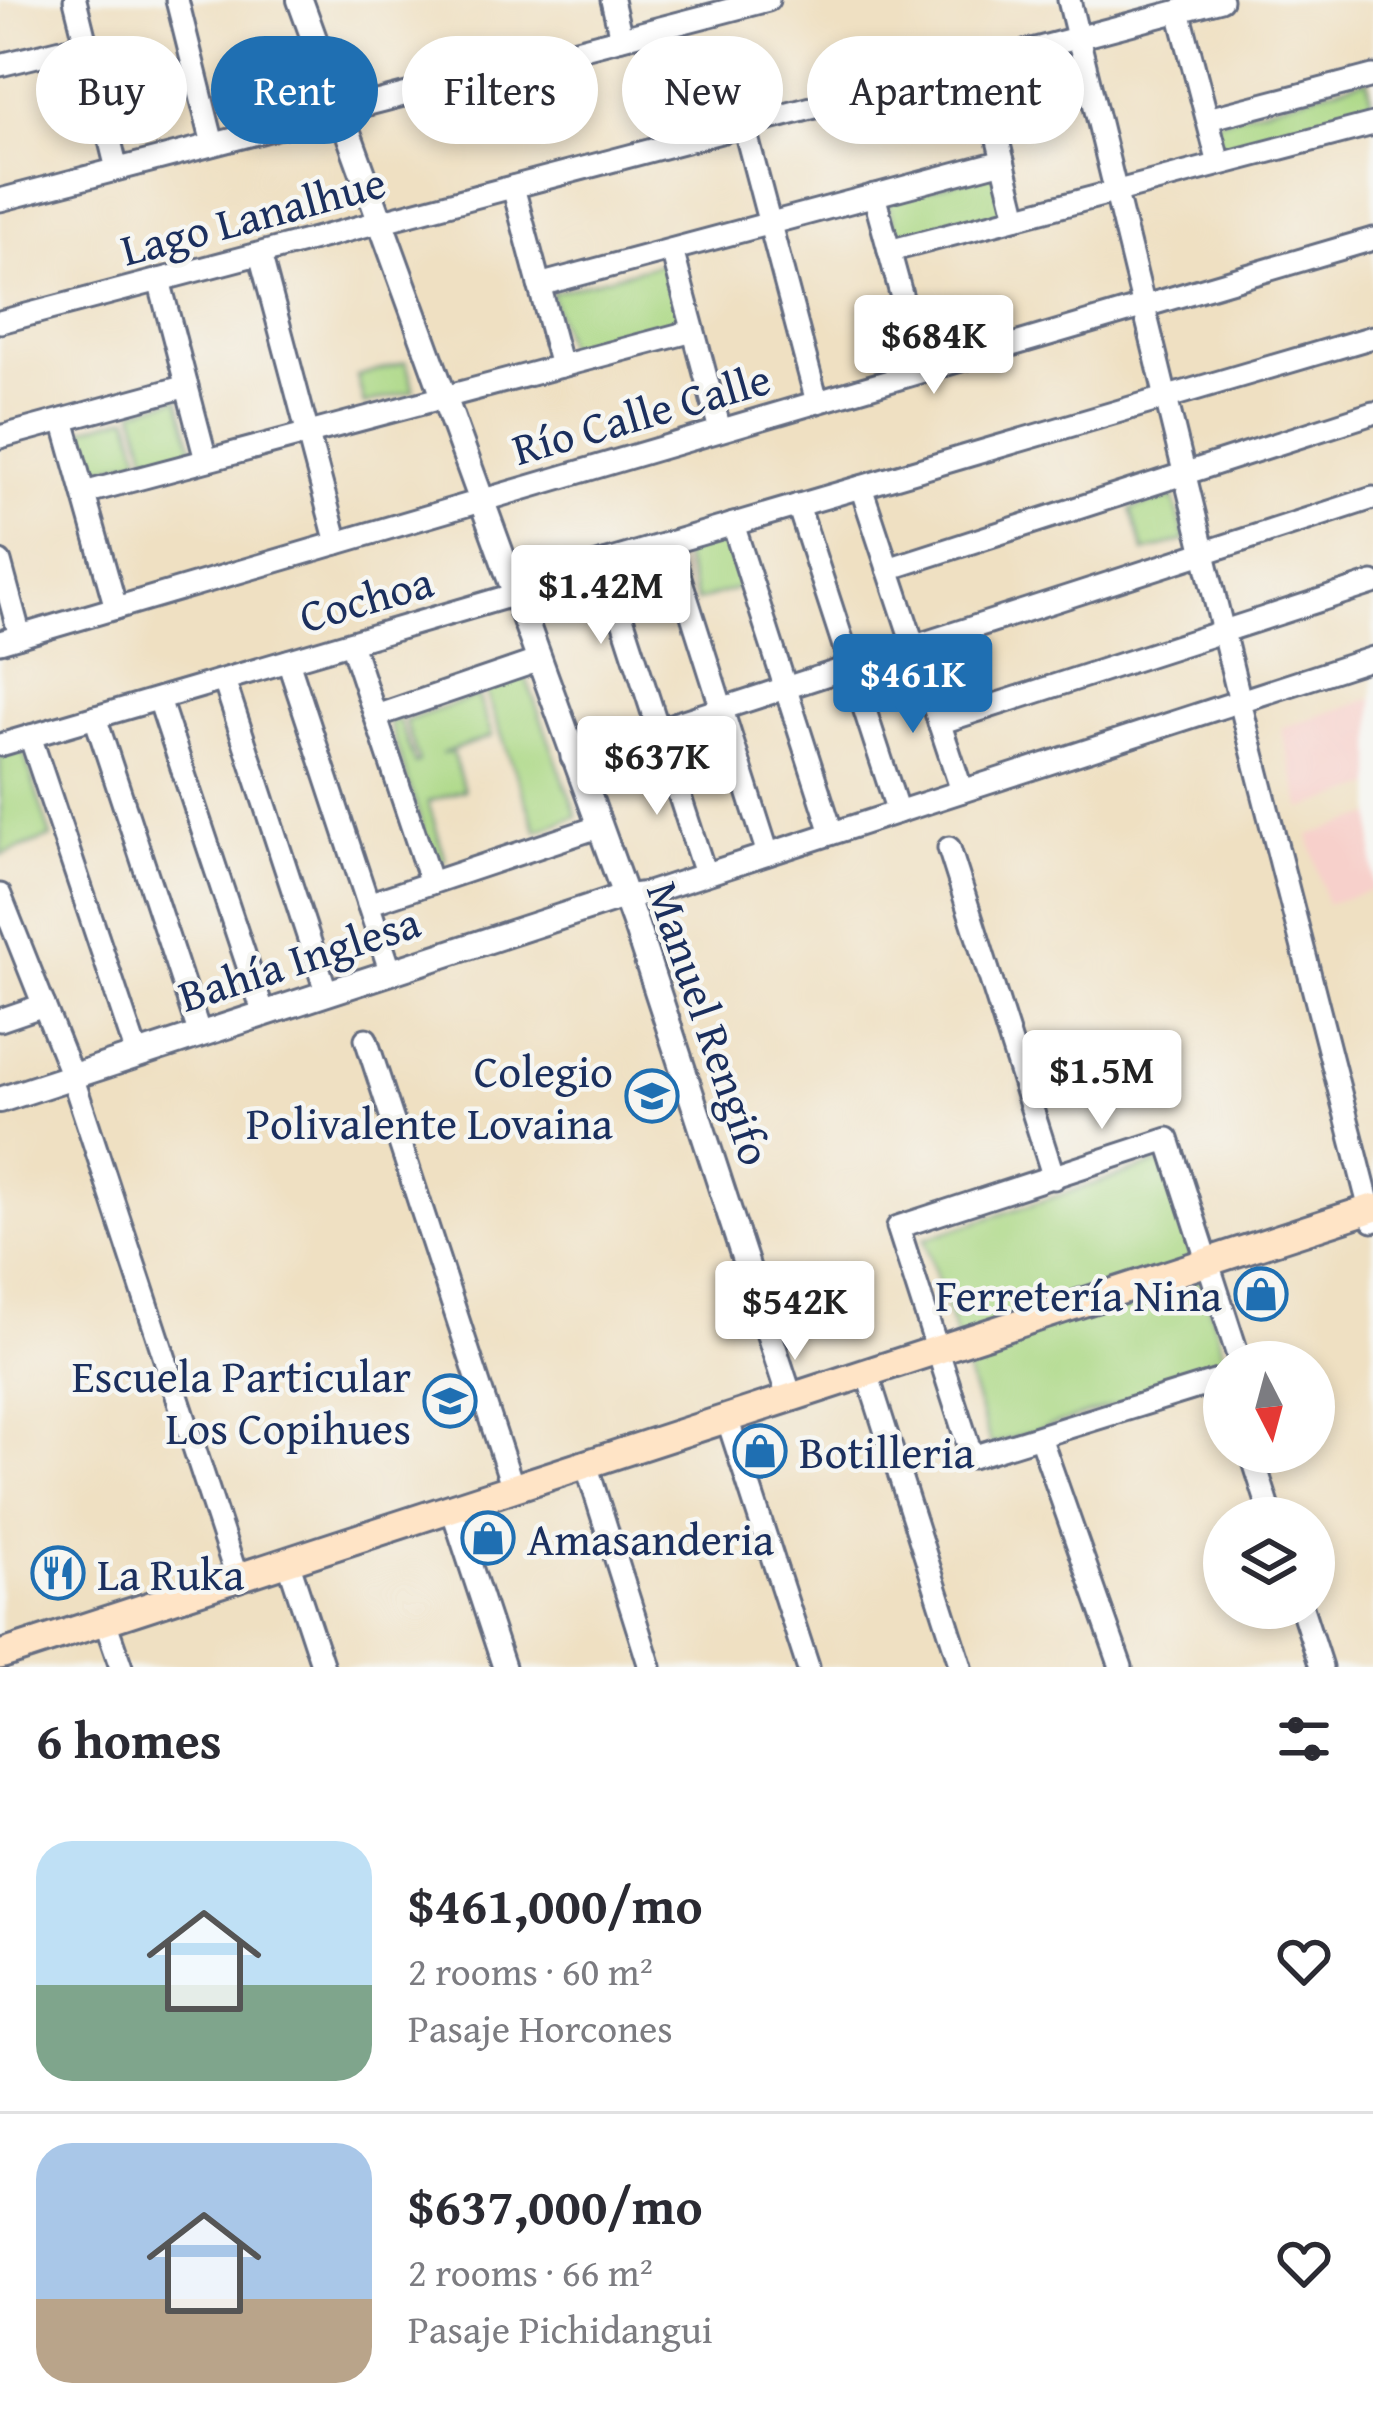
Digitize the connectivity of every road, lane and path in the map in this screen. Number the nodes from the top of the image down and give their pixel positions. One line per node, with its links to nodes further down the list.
1 (74, 0): 10 (street)
2 (177, 0): 22 (street)
3 (300, 0): 11 (street, Manuel Rengifo)
4 (612, 0): 14 (street)
5 (768, 0): 8 (street)
6 (1069, 0): 12 (street)
7 (1221, 0): 9 (street, Lago Lanalhue)
8 (717, 6): 14 (street)
9 (1179, 11): 13 (street, Lago Lanalhue); 20 (street)
10 (84, 36)
11 (313, 36)
12 (1079, 36)
13 (1083, 36)
14 (621, 38): 19 (street)
15 (36, 56): 17 (street)
16 (1084, 57): 33 (street)
17 (0, 65)
18 (1373, 76): 20 (street)
19 (378, 100)
20 (1208, 119): 30 (street)
21 (1373, 124): 30 (street)
22 (211, 136)
23 (111, 144): 31 (street)
24 (213, 144): 31 (street)
25 (352, 144): 37 (street, Manuel Rengifo)
26 (677, 144): 32 (street, Lago Lanalhue)
27 (749, 144): 38 (street)
28 (999, 144): 29 (street)
29 (1003, 161): 34 (street); 36 (street)
30 (1219, 164): 33 (street)
31 (117, 169): 35 (street)
32 (513, 188): 37 (street, Lago Lanalhue); 44 (street)
33 (1118, 191): 36 (street); 45 (street)
34 (874, 195): 38 (street); 41 (street)
35 (0, 200)
36 (1017, 217): 41 (street)
37 (381, 222): 42 (street, Lago Lanalhue); 53 (street, Manuel Rengifo)
38 (770, 223): 40 (street); 54 (street)
39 (1373, 238): 45 (street, Río Calle Calle)
40 (672, 250): 44 (street); 47 (street)
41 (889, 250): 50 (street)
42 (260, 254): 43 (street, Lago Lanalhue); 58 (street)
43 (159, 280): 46 (street, Lago Lanalhue); 51 (street)
44 (539, 285): 49 (street)
45 (1146, 305): 50 (street, Río Calle Calle); 52 (street)
46 (0, 322)
47 (693, 331): 49 (street); 57 (street)
48 (1373, 337): 52 (street, Cochoa)
49 (561, 366): 53 (street)
50 (922, 371): 54 (street, Río Calle Calle)
51 (187, 386): 56 (street); 60 (street)
52 (1168, 397): 61 (street); 62 (street, Cochoa)
53 (442, 398): 58 (street); 65 (street, Manuel Rengifo)
54 (818, 402): 57 (street, Río Calle Calle)
55 (1373, 413): 61 (street)
56 (64, 420): 59 (street); 63 (street)
57 (720, 430): 65 (street, Río Calle Calle)
58 (308, 434): 60 (street); 68 (street)
59 (0, 437)
60 (206, 460): 63 (street)
61 (1186, 473): 70 (street); 73 (street)
62 (861, 487): 66 (street, Cochoa); 73 (street)
63 (84, 493): 76 (street)
64 (1373, 498): 70 (street)
65 (479, 501): 68 (street, Río Calle Calle); 75 (street, Manuel Rengifo)
66 (798, 506): 67 (street, Cochoa); 84 (street)
67 (733, 524): 69 (street, Cochoa); 86 (street)
68 (337, 543): 76 (street, Río Calle Calle)
69 (669, 543): 72 (street, Cochoa); 89 (street)
70 (1204, 552): 77 (street); 80 (street)
71 (0, 562): 78 (street)
72 (604, 562): 75 (street, Cochoa); 93 (street)
73 (888, 569): 80 (street)
74 (1373, 583): 77 (street)
75 (514, 595): 79 (street, Cochoa); 83 (street, Manuel Rengifo)
76 (116, 608): 78 (street, Río Calle Calle)
77 (1224, 632): 88 (street); 92 (street)
78 (10, 639)
79 (351, 643): 82 (street, Cochoa); 90 (street)
80 (914, 647): 84 (street); 92 (street)
81 (1373, 658): 88 (street)
82 (288, 661): 85 (street, Cochoa); 107 (street)
83 (537, 661): 90 (street); 96 (street, Manuel Rengifo)
84 (851, 667): 86 (street); 98 (street)
85 (224, 680): 87 (street, Cochoa); 110 (street)
86 (786, 688): 89 (street); 100 (street)
87 (159, 699): 91 (street, Cochoa); 112 (street)
88 (1240, 701): 97 (street); 120 (street)
89 (722, 709): 93 (street); 102 (street)
90 (376, 716): 104 (street)
91 (95, 717): 94 (street, Cochoa); 114 (street)
92 (939, 723): 97 (street)
93 (658, 729): 96 (street); 103 (street)
94 (31, 736): 95 (street, Cochoa); 116 (street)
95 (0, 745)
96 (572, 757): 99 (street, Manuel Rengifo)
97 (962, 791): 98 (street)
98 (898, 812): 100 (street)
99 (598, 827): 104 (street); 106 (street, Manuel Rengifo)
100 (832, 833): 102 (street)
101 (950, 848): 119 (street)
102 (768, 854): 103 (street)
103 (705, 874): 106 (street)
104 (431, 883): 107 (street)
105 (0, 896): 108 (street)
106 (624, 896): 109 (street, Bahía Inglesa); 126 (street, Manuel Rengifo)
107 (368, 904): 109 (street)
108 (9, 945): 111 (street)
109 (391, 973): 110 (street, Bahía Inglesa)
110 (327, 994): 112 (street, Bahía Inglesa)
111 (44, 1006): 113 (street); 117 (street)
112 (264, 1014): 114 (street, Bahía Inglesa)
113 (0, 1020)
114 (200, 1034): 116 (street, Bahía Inglesa)
115 (366, 1039): 130 (street)
116 (136, 1055): 117 (street, Bahía Inglesa)
117 (72, 1076): 118 (street, Bahía Inglesa); 133 (street)
118 (0, 1100)
119 (1054, 1178): 121 (street); 123 (street)
120 (1372, 1213): 121 (main road)
121 (1206, 1263): 122 (street); 123 (main road)
122 (1233, 1341)
123 (938, 1350): 124 (main road); 128 (street)
124 (867, 1373): 126 (main road); 142 (street)
125 (1203, 1386): 128 (street)
126 (790, 1398): 127 (main road)
127 (728, 1418): 129 (main road); 141 (street)
128 (1040, 1437): 143 (street)
129 (586, 1464): 130 (main road); 140 (street)
130 (513, 1488): 131 (main road)
131 (452, 1509): 132 (main road); 139 (street)
132 (288, 1561): 133 (main road); 138 (street)
133 (237, 1578): 134 (main road)
134 (105, 1621): 136 (main road); 137 (street)
135 (1309, 1629): 144 (street)
136 (0, 1655)
137 (121, 1667)
138 (323, 1667)
139 (503, 1667)
140 (650, 1667)
141 (808, 1667)
142 (961, 1667)
143 (1121, 1667)
144 (1321, 1667)

